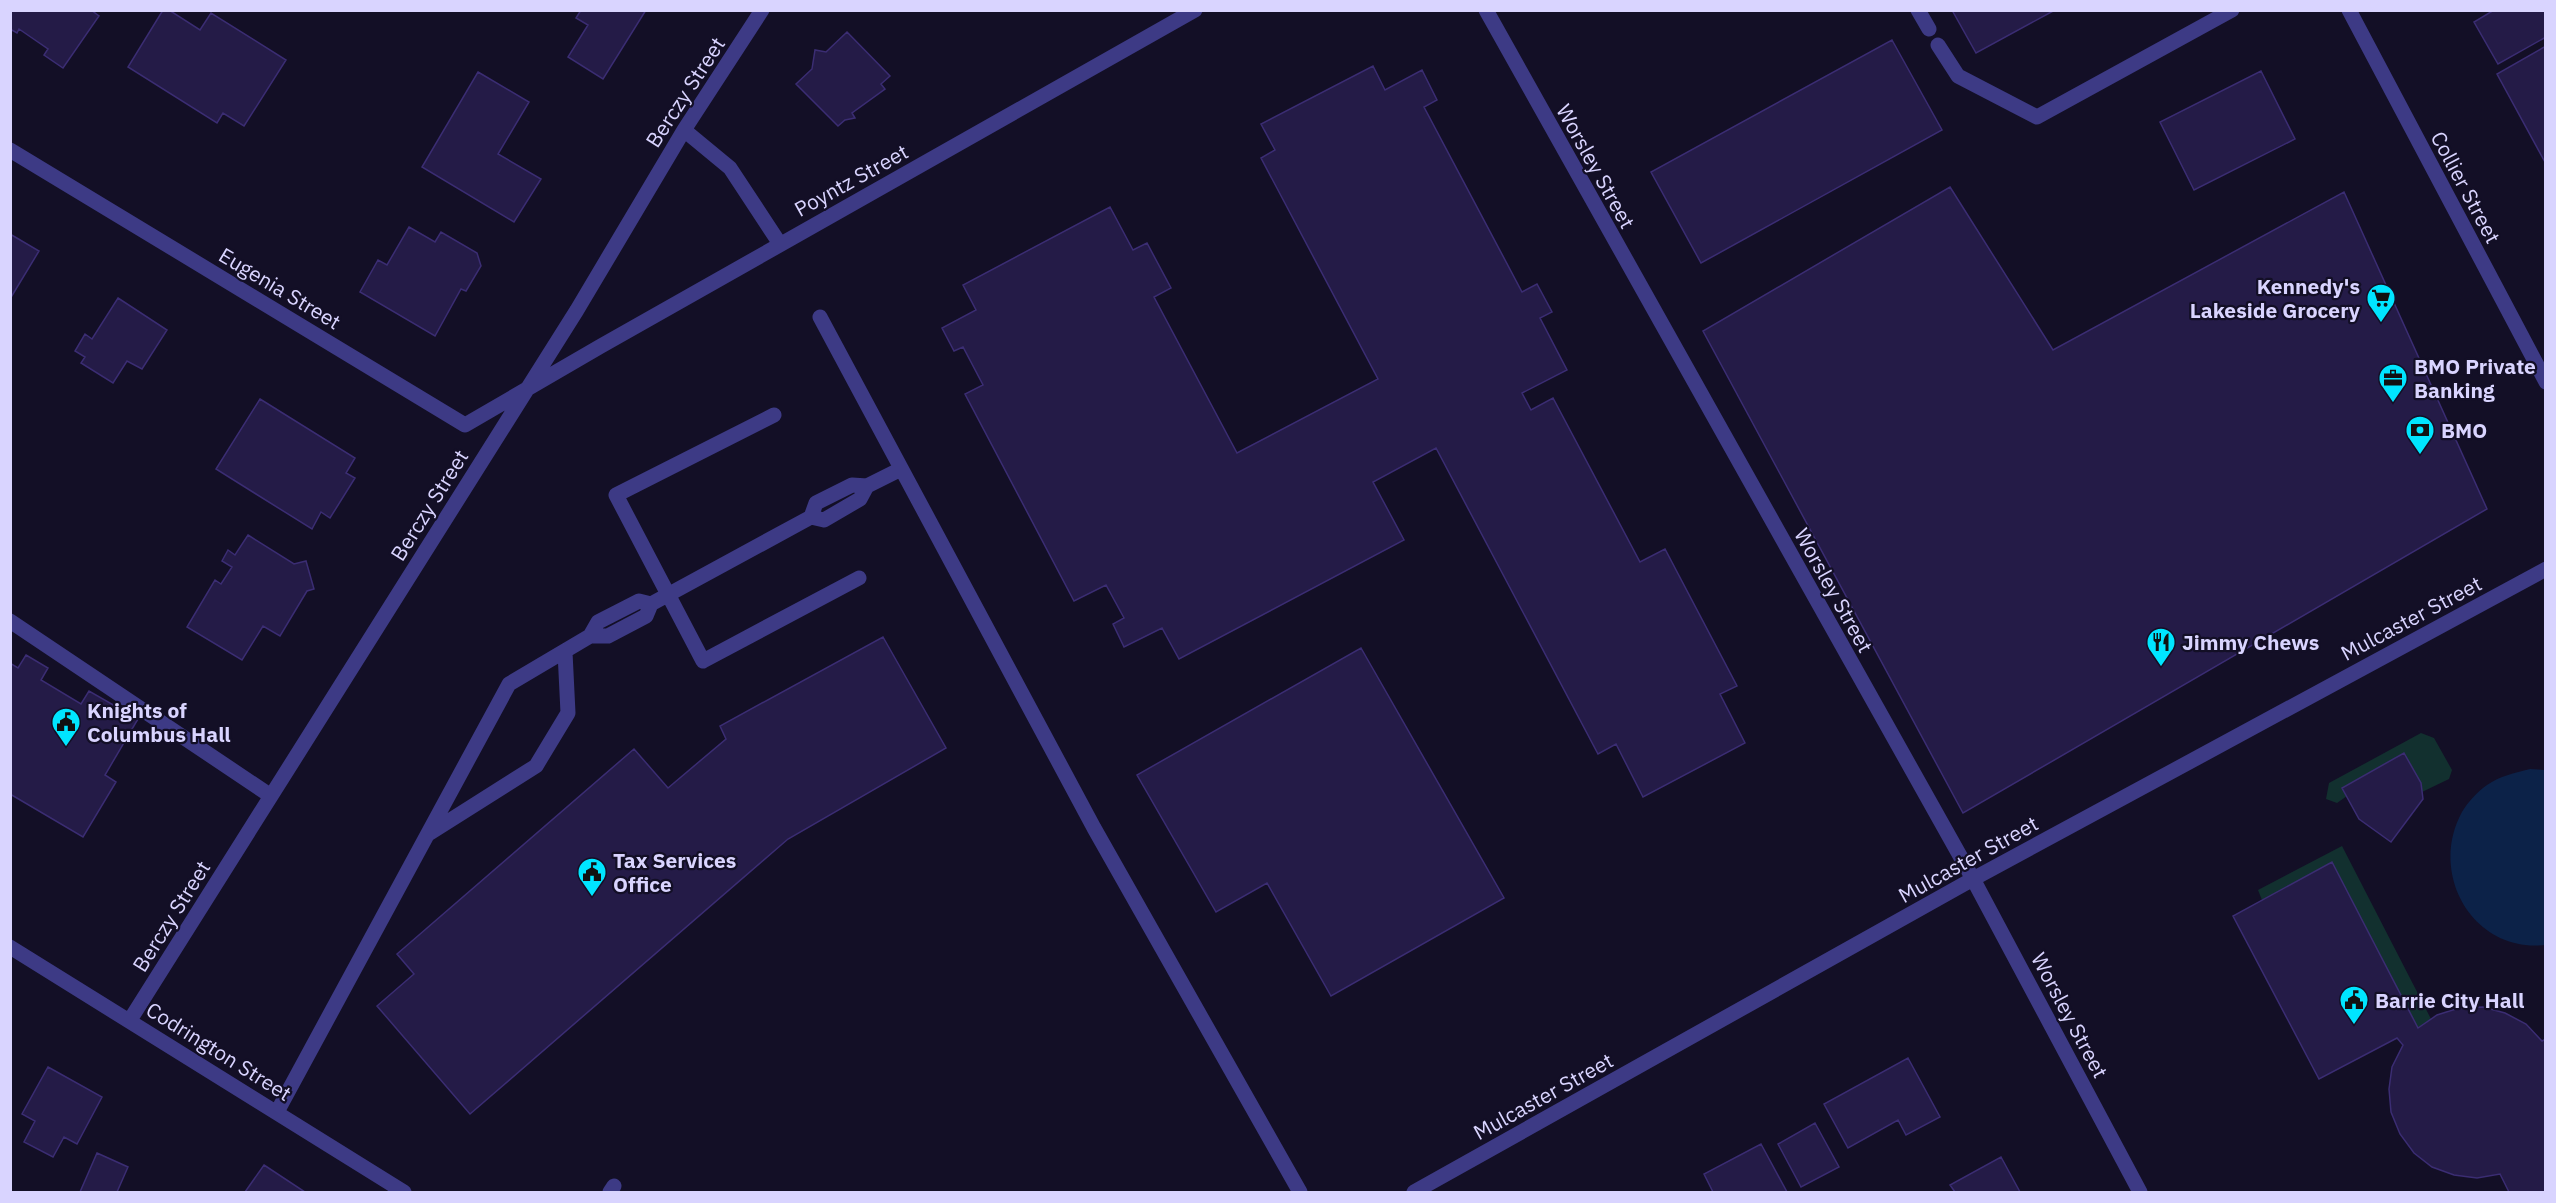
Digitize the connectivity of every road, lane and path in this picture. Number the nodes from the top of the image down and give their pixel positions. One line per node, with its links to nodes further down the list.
1 (762, 10): 9 (street, Berczy Street)
2 (1195, 10): 11 (street, Poyntz Street)
3 (1486, 10): 24 (street, Worsley Street)
4 (1918, 10): 7 (street)
5 (2232, 10): 8 (street)
6 (2349, 10): 13 (street, Collier Street)
7 (1929, 29)
8 (1938, 45)
9 (684, 130): 11 (street); 14 (street, Berczy Street)
10 (10, 150): 14 (street, Eugenia Street)
11 (780, 244): 14 (street, Poyntz Street)
12 (820, 317): 16 (street)
13 (2546, 382)
14 (528, 388): 22 (street, Berczy Street)
15 (774, 415): 19 (street)
16 (901, 469): 19 (street); 29 (street)
17 (2546, 569): 24 (street, Mulcaster Street)
18 (859, 578): 19 (street)
19 (667, 595): 21 (street)
20 (10, 621): 22 (street)
21 (565, 652): 23 (street); 23 (street)
22 (271, 796): 26 (street, Berczy Street)
23 (428, 835): 27 (street)
24 (1973, 879): 30 (street, Mulcaster Street); 31 (street, Worsley Street)
25 (10, 946): 26 (street, Codrington Street)
26 (130, 1020): 27 (street, Codrington Street)
27 (277, 1112): 28 (street, Codrington Street)
28 (404, 1192)
29 (1300, 1192)
30 (1414, 1192)
31 (2140, 1192)

